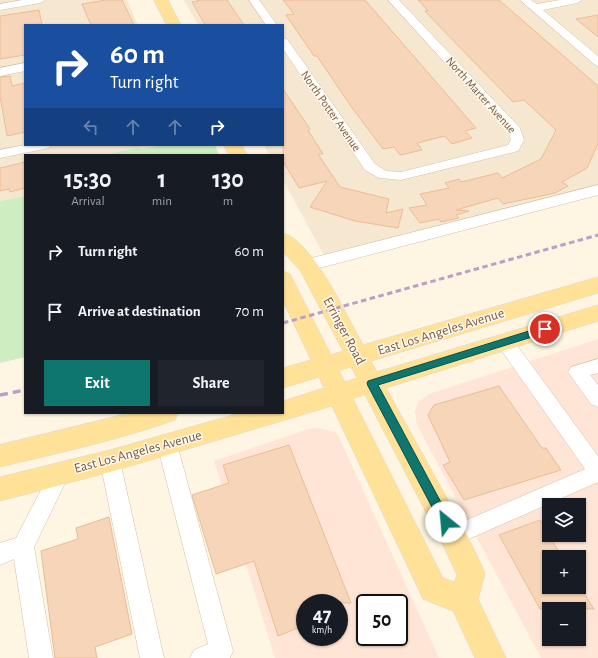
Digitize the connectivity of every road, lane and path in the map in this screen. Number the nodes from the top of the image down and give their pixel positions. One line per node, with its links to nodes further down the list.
1 (40, 0): 7 (street)
2 (161, 0): 9 (main road)
3 (254, 0): 10 (street)
4 (393, 0): 17 (street, North Marter Avenue)
5 (525, 0): 8 (street)
6 (577, 0): 8 (street)
7 (0, 8)
8 (534, 8): 12 (street)
9 (173, 24)
10 (271, 24)
11 (284, 42): 17 (street, North Potter Avenue)
12 (598, 62)
13 (24, 67): 14 (street)
14 (0, 72)
15 (39, 146): 16 (street)
16 (0, 154)
17 (384, 175)
18 (598, 190): 20 (street)
19 (284, 241): 20 (main road, Erringer Road)
20 (308, 265): 25 (main road, Erringer Road)
21 (284, 281): 26 (main road)
22 (598, 285): 25 (main road, East Los Angeles Avenue)
23 (598, 313): 24 (main road, East Los Angeles Avenue)
24 (505, 342): 29 (main road, East Los Angeles Avenue); 39 (street)
25 (358, 357): 26 (main road, East Los Angeles Avenue); 29 (main road, Erringer Road)
26 (325, 366): 28 (main road, East Los Angeles Avenue); 30 (main road)
27 (598, 366): 31 (street)
28 (284, 378)
29 (372, 383): 30 (main road, East Los Angeles Avenue); 41 (main road, Erringer Road)
30 (338, 394): 32 (main road, East Los Angeles Avenue); 44 (main road)
31 (598, 400)
32 (284, 411)
33 (163, 414): 36 (main road)
34 (272, 414): 35 (main road, East Los Angeles Avenue)
35 (167, 444): 37 (main road, East Los Angeles Avenue); 47 (street)
36 (0, 456)
37 (110, 461): 38 (main road, East Los Angeles Avenue); 46 (street)
38 (60, 473): 40 (main road, East Los Angeles Avenue); 42 (street)
39 (598, 473): 41 (street)
40 (0, 489)
41 (453, 536): 44 (main road, Erringer Road)
42 (23, 546): 43 (street); 45 (street)
43 (0, 554)
44 (463, 600): 48 (main road)
45 (41, 658)
46 (152, 658)
47 (202, 658)
48 (491, 658)

